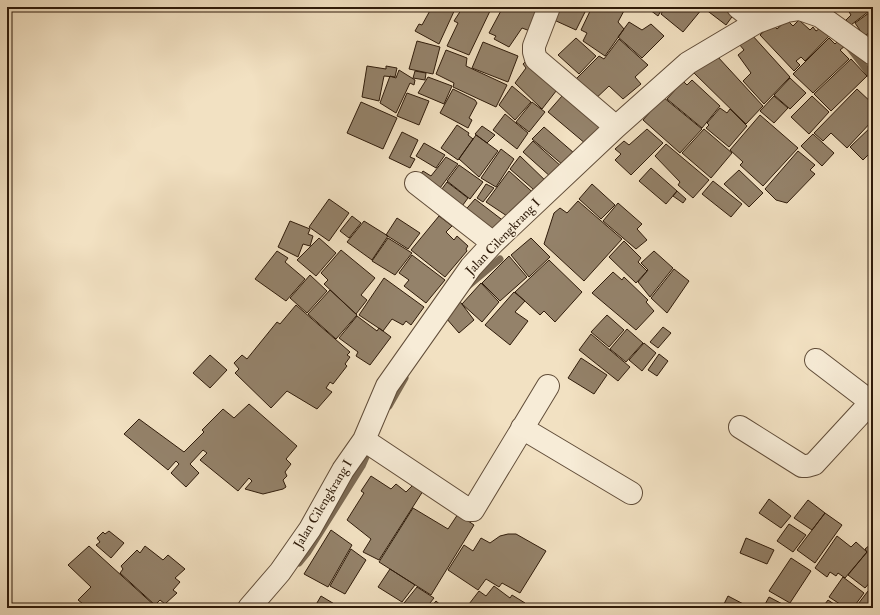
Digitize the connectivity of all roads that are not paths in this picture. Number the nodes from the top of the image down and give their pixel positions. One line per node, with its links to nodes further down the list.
1 (549, 7): 6 (street)
2 (738, 7): 4 (street)
3 (801, 8): 4 (street, Jalan Cilengkrang I); 5 (street)
4 (757, 22): 6 (street, Jalan Cilengkrang I)
5 (873, 54)
6 (616, 127): 8 (street, Jalan Cilengkrang I)
7 (416, 183): 8 (street)
8 (493, 243): 14 (street, Jalan Cilengkrang I)
9 (816, 360): 11 (street)
10 (548, 386): 13 (street)
11 (872, 401): 12 (street)
12 (740, 426)
13 (522, 428): 14 (street); 15 (street)
14 (364, 440): 16 (street, Jalan Cilengkrang I)
15 (631, 493)
16 (248, 608)

